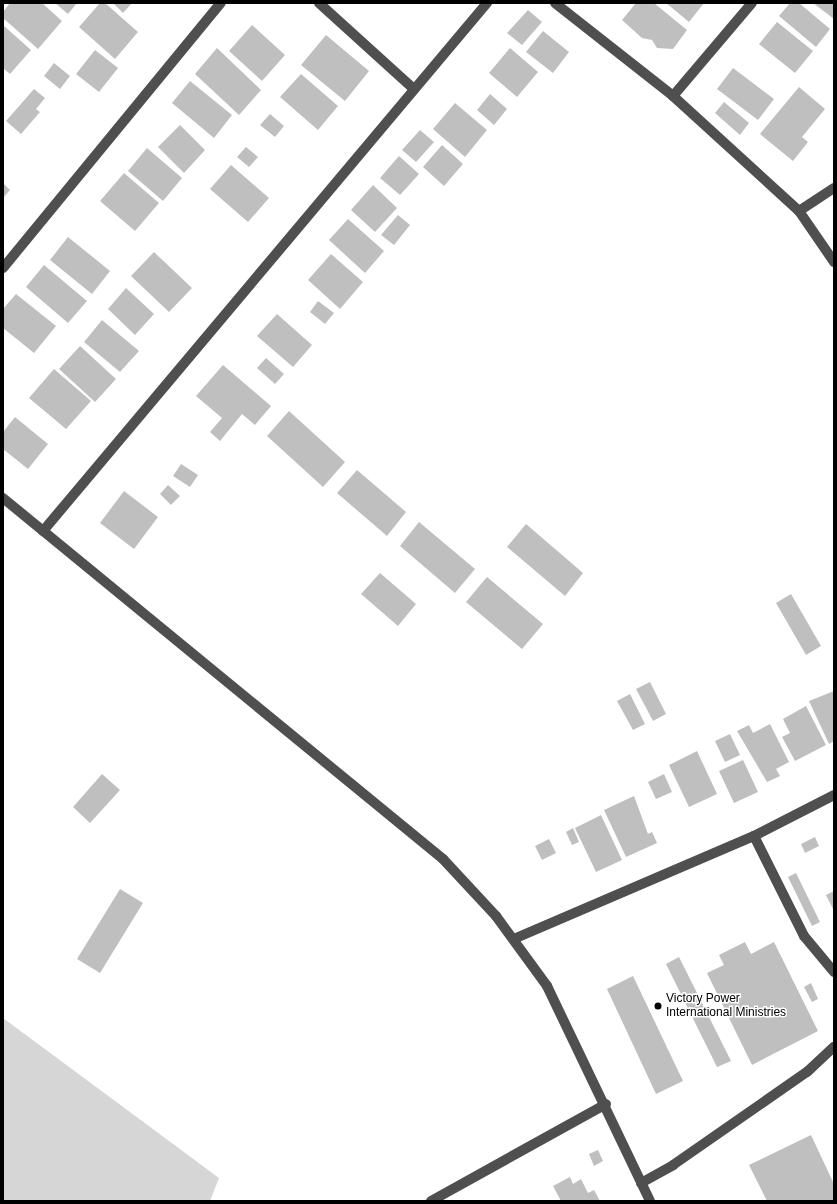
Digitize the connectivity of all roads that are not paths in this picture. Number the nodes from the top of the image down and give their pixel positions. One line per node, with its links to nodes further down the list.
1 (221, 3): 11 (street)
2 (319, 3): 6 (street)
3 (487, 3): 6 (street)
4 (555, 3): 7 (street)
5 (752, 3): 7 (street)
6 (414, 89): 13 (street)
7 (673, 96): 9 (street)
8 (834, 188): 9 (street)
9 (799, 211): 10 (street)
10 (834, 262)
11 (3, 268)
12 (3, 498): 13 (street)
13 (43, 531): 16 (street)
14 (834, 795): 15 (street)
15 (754, 836): 16 (street); 17 (street)
16 (516, 938): 19 (street)
17 (834, 972)
18 (834, 1047): 20 (street)
19 (606, 1104): 20 (street); 21 (street)
20 (642, 1183): 22 (street)
21 (431, 1201)
22 (650, 1201)

